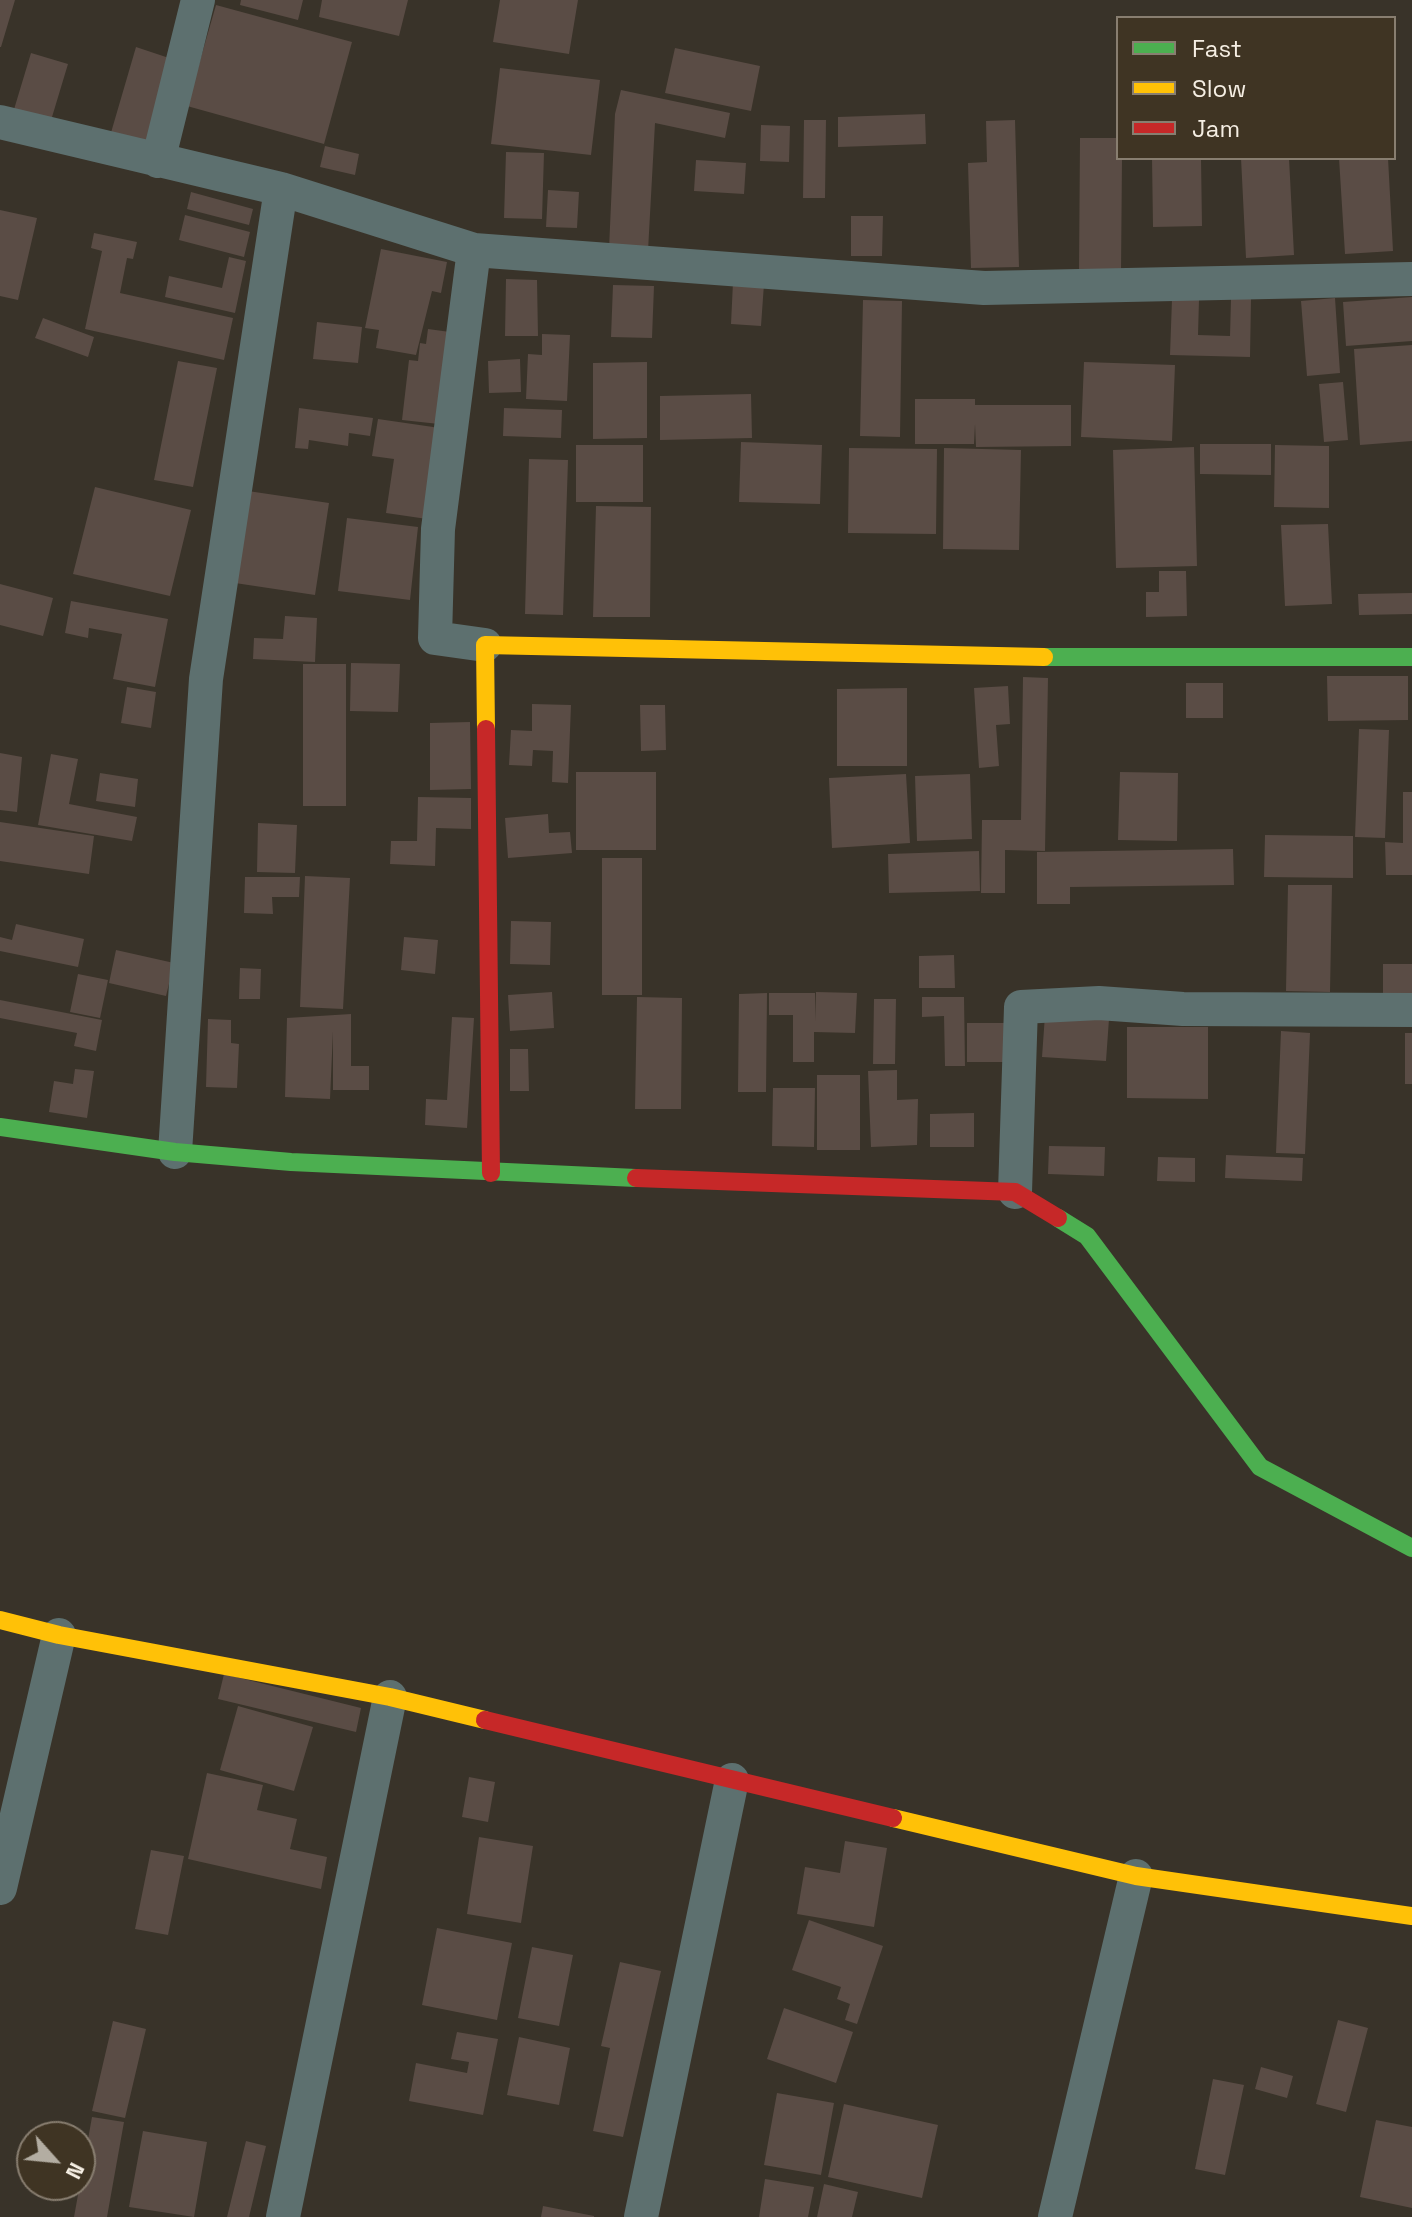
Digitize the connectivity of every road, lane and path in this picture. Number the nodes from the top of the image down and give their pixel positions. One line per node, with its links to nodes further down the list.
1 (198, 0): 3 (street)
2 (0, 122): 3 (street)
3 (158, 161): 4 (street)
4 (281, 189): 5 (street); 11 (street)
5 (474, 250): 6 (street); 7 (street)
6 (1412, 279)
7 (485, 645): 8 (street); 12 (street)
8 (1412, 657)
9 (1412, 1010): 13 (street)
10 (0, 1127): 11 (street)
11 (175, 1152): 12 (street)
12 (491, 1173): 13 (street)
13 (1015, 1192): 14 (street)
14 (1412, 1548)
15 (0, 1620): 16 (street)
16 (59, 1635): 17 (street); 20 (street)
17 (390, 1697): 18 (street); 22 (street)
18 (732, 1780): 19 (street); 23 (street)
19 (1136, 1876): 21 (street); 24 (street)
20 (0, 1888)
21 (1412, 1916)
22 (283, 2217)
23 (641, 2217)
24 (1055, 2217)

